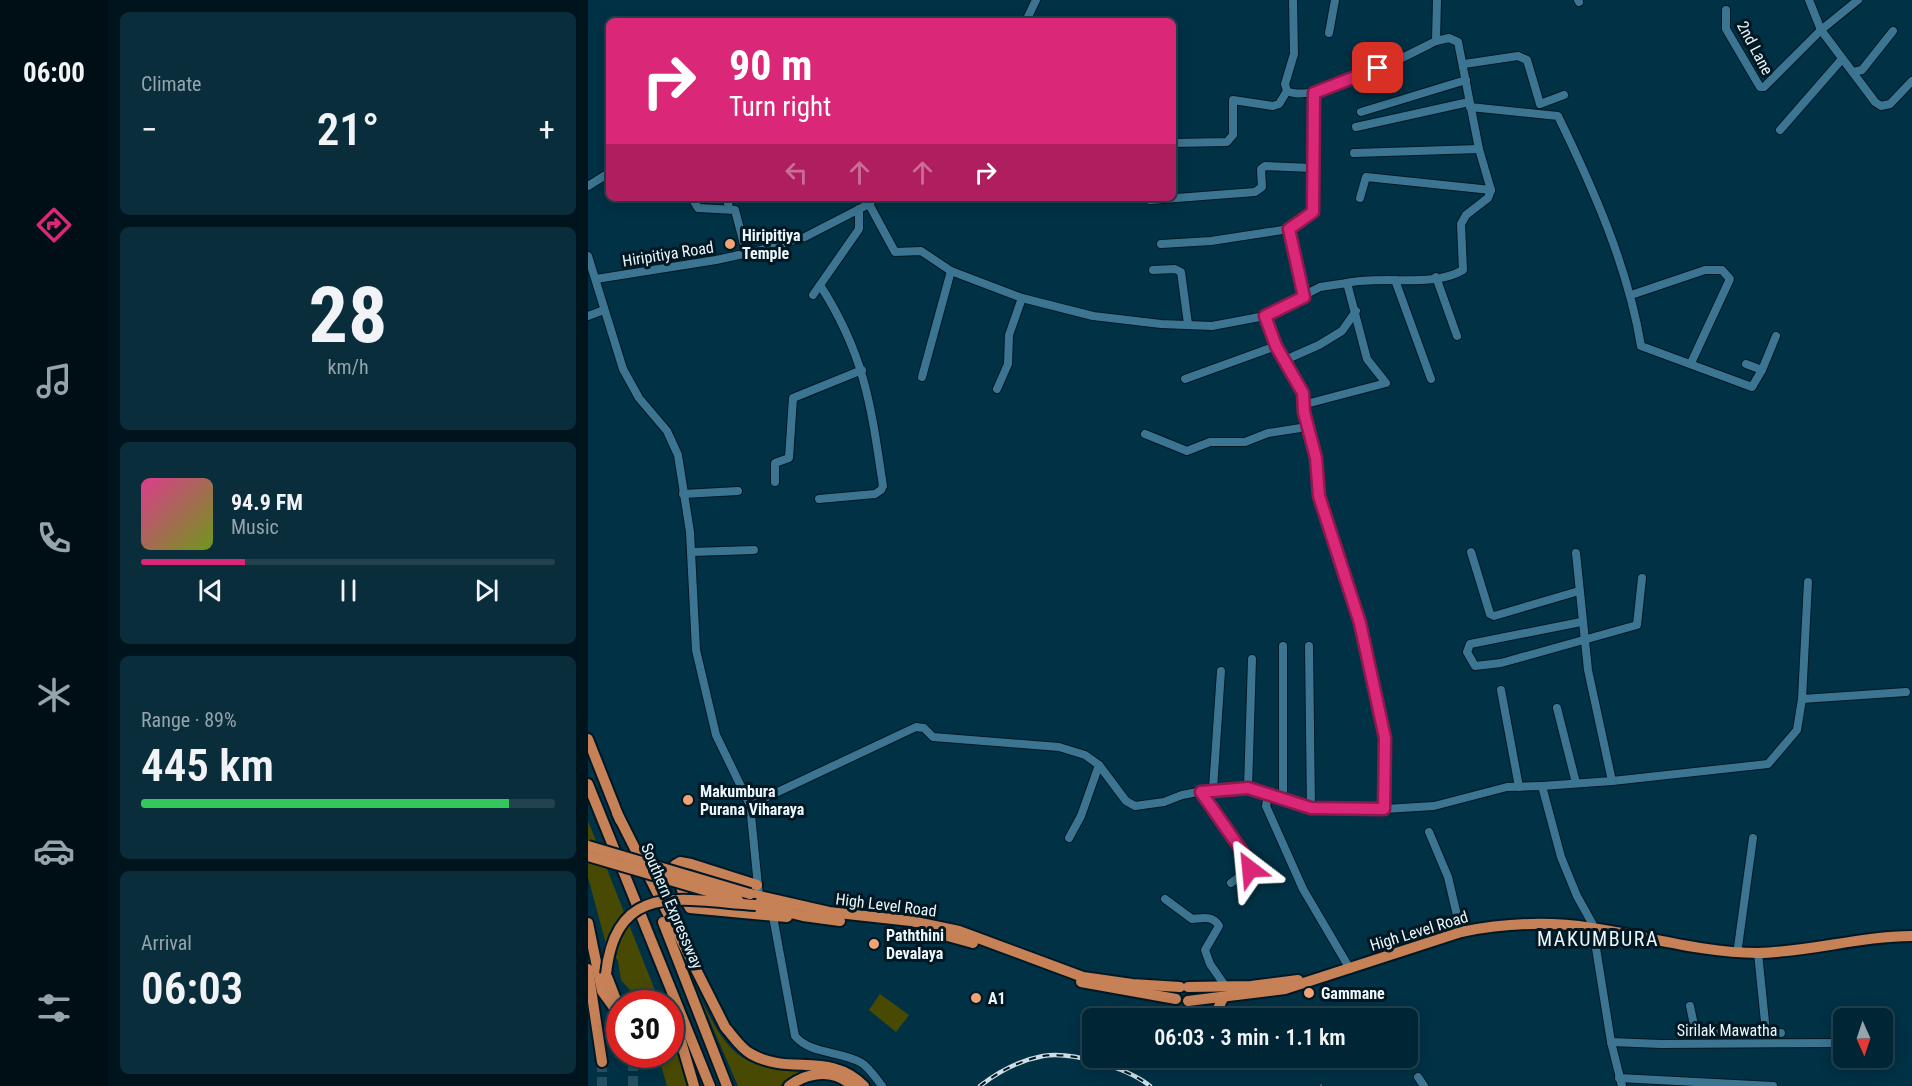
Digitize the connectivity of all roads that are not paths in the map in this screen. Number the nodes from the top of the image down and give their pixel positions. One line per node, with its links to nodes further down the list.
1 (1036, 0): 8 (street)
2 (1293, 0): 18 (street)
3 (1335, 0): 11 (street)
4 (1437, 0): 12 (street)
5 (1809, 0): 9 (street)
6 (1858, 0): 9 (street)
7 (1726, 10): 9 (street, 2nd Lane)
8 (1027, 18)
9 (1821, 30): 13 (street)
10 (1893, 31): 15 (street)
11 (1329, 33)
12 (1436, 41): 14 (street); 19 (street)
13 (1842, 59): 15 (street); 24 (street)
14 (1464, 64): 16 (street); 20 (street)
15 (1853, 72): 17 (street)
16 (1466, 80): 21 (street); 22 (street)
17 (1912, 81)
18 (1287, 92): 19 (street); 25 (street)
19 (1314, 93): 28 (street)
20 (1564, 95)
21 (1469, 105): 23 (street); 26 (street); 50 (street)
22 (1361, 112)
23 (1356, 127)
24 (1780, 130)
25 (1176, 142)
26 (1479, 149): 27 (street); 31 (street)
27 (1354, 153)
28 (1312, 168): 33 (street); 39 (street)
29 (606, 174): 30 (street)
30 (588, 186)
31 (1491, 190): 32 (street); 45 (street)
32 (1360, 198)
33 (1176, 199)
34 (694, 201): 37 (street)
35 (728, 201): 37 (street)
36 (872, 201): 38 (street, Hiripitiya Road); 44 (street)
37 (729, 208): 41 (street)
38 (859, 209): 41 (street, Hiripitiya Road); 49 (street)
39 (1289, 229): 40 (street); 52 (street)
40 (1161, 244)
41 (746, 252): 46 (street, Hiripitiya Road)
42 (588, 256): 46 (street)
43 (1153, 270): 58 (street)
44 (951, 271): 53 (street); 67 (street)
45 (1436, 277): 47 (street); 59 (street)
46 (596, 279): 54 (street)
47 (1395, 280): 48 (street); 69 (street)
48 (1347, 283): 52 (street); 55 (street)
49 (820, 285): 51 (street); 65 (street)
50 (1631, 294): 63 (street); 63 (street)
51 (813, 296)
52 (1304, 297): 57 (street)
53 (1022, 298): 58 (street); 70 (street)
54 (604, 310): 56 (street); 76 (street)
55 (1356, 311): 62 (street); 71 (street)
56 (588, 316)
57 (1265, 316): 58 (street); 61 (street)
58 (1188, 324)
59 (1457, 336)
60 (1776, 336): 66 (street)
61 (1276, 346): 62 (street); 68 (street)
62 (1285, 360): 71 (street)
63 (1691, 363): 66 (street)
64 (1746, 364): 66 (street)
65 (862, 370): 74 (street); 77 (street)
66 (1762, 370)
67 (922, 377)
68 (1185, 379)
69 (1431, 379)
70 (997, 389)
71 (1306, 404): 72 (street)
72 (1307, 426): 73 (street); 109 (street)
73 (1145, 434)
74 (775, 482)
75 (738, 491): 76 (street)
76 (683, 494): 79 (street)
77 (819, 499)
78 (754, 550): 79 (street)
79 (691, 552): 107 (street)
80 (1471, 552): 84 (street)
81 (1576, 554): 84 (street)
82 (1642, 578): 86 (street)
83 (1808, 582): 93 (street)
84 (1579, 591): 85 (street)
85 (1581, 622): 86 (street); 86 (street)
86 (1583, 641): 97 (street)
87 (1283, 646): 106 (street)
88 (1309, 646): 108 (street)
89 (1252, 659): 102 (street)
90 (1221, 671): 103 (street)
91 (1501, 690): 101 (street)
92 (1906, 692): 93 (street)
93 (1802, 699): 97 (street)
94 (1557, 708): 98 (street)
95 (588, 739): 110 (highway, Southern Expressway)
96 (1100, 765): 104 (street); 107 (street); 112 (street)
97 (1612, 781): 98 (street)
98 (1576, 783): 100 (street)
99 (588, 784): 126 (highway, Southern Expressway)
100 (1542, 786): 101 (street); 121 (street)
101 (1519, 787): 109 (street)
102 (1248, 788): 103 (street); 105 (street)
103 (1213, 789): 104 (street)
104 (1201, 792): 116 (street)
105 (1268, 795): 106 (street); 127 (street)
106 (1282, 801): 108 (street)
107 (750, 805): 117 (street)
108 (1311, 808): 109 (street)
109 (1384, 809)
110 (617, 813): 150 (highway, Southern Expressway); 153 (highway)
111 (1429, 832): 122 (street)
112 (1069, 838)
113 (1753, 838): 124 (street)
114 (588, 846): 117 (highway, High Level Road, bridge)
115 (588, 856): 117 (highway, High Level Road, bridge)
116 (1231, 883)
117 (754, 896): 119 (highway, High Level Road); 119 (highway); 129 (highway, High Level Road); 130 (highway, bridge)
118 (1165, 899): 132 (street)
119 (772, 913): 134 (highway, High Level Road); 154 (street)
120 (588, 923): 133 (highway)
121 (1592, 925): 122 (highway, High Level Road); 124 (highway, High Level Road); 125 (highway, High Level Road); 127 (highway, High Level Road); 142 (street)
122 (1460, 928): 127 (highway, High Level Road)
123 (1907, 933): 124 (highway, High Level Road); 125 (highway, High Level Road)
124 (1738, 947)
125 (1758, 953): 140 (street)
126 (657, 958): 131 (highway); 149 (highway, Southern Expressway)
127 (1349, 967): 132 (highway, High Level Road)
128 (588, 969): 139 (highway)
129 (1184, 987): 132 (highway, High Level Road); 134 (highway); 135 (highway)
130 (612, 990)
131 (666, 990)
132 (1225, 992): 135 (highway, High Level Road); 138 (highway)
133 (606, 997)
134 (1176, 999): 135 (highway)
135 (1188, 1001)
136 (588, 1005): 139 (highway)
137 (1690, 1006): 140 (street)
138 (1218, 1008)
139 (598, 1026): 145 (highway)
140 (1766, 1032): 141 (street)
141 (1781, 1033)
142 (1611, 1042): 143 (street, Sirilak Mawatha); 147 (street)
143 (1833, 1043)
144 (684, 1052): 148 (highway)
145 (602, 1062)
146 (1418, 1077): 155 (street)
147 (1620, 1082): 156 (street)
148 (694, 1086)
149 (710, 1086)
150 (727, 1086)
151 (789, 1086): 152 (highway)
152 (852, 1086)
153 (864, 1086)
154 (882, 1086)
155 (1424, 1086)
156 (1773, 1086)

